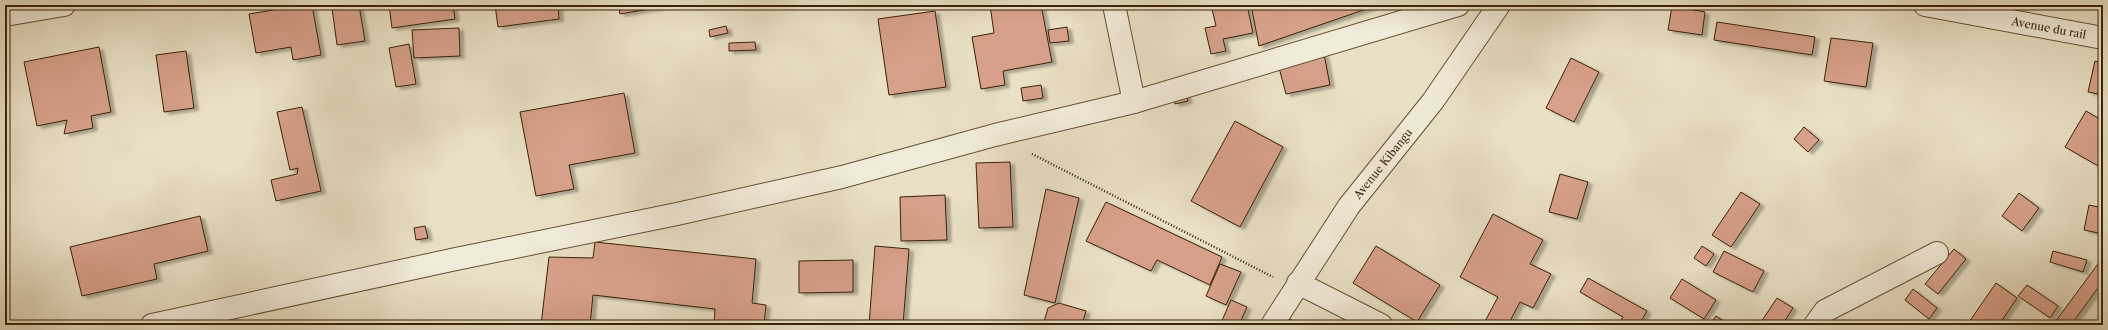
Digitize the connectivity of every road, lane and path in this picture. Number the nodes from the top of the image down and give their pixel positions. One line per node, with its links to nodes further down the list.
1 (64, 5): 6 (street)
2 (1114, 5): 8 (street)
3 (1458, 5): 8 (street)
4 (1499, 5): 11 (street, Avenue Kibangu)
5 (1924, 5): 7 (street, Avenue du rail)
6 (5, 15)
7 (2103, 38)
8 (1134, 102): 12 (street)
9 (1030, 153): 11 (path)
10 (1937, 254): 15 (street)
11 (1297, 285): 13 (street, Avenue Kibangu); 14 (street)
12 (152, 325)
13 (1272, 325)
14 (1381, 325)
15 (1815, 325)

